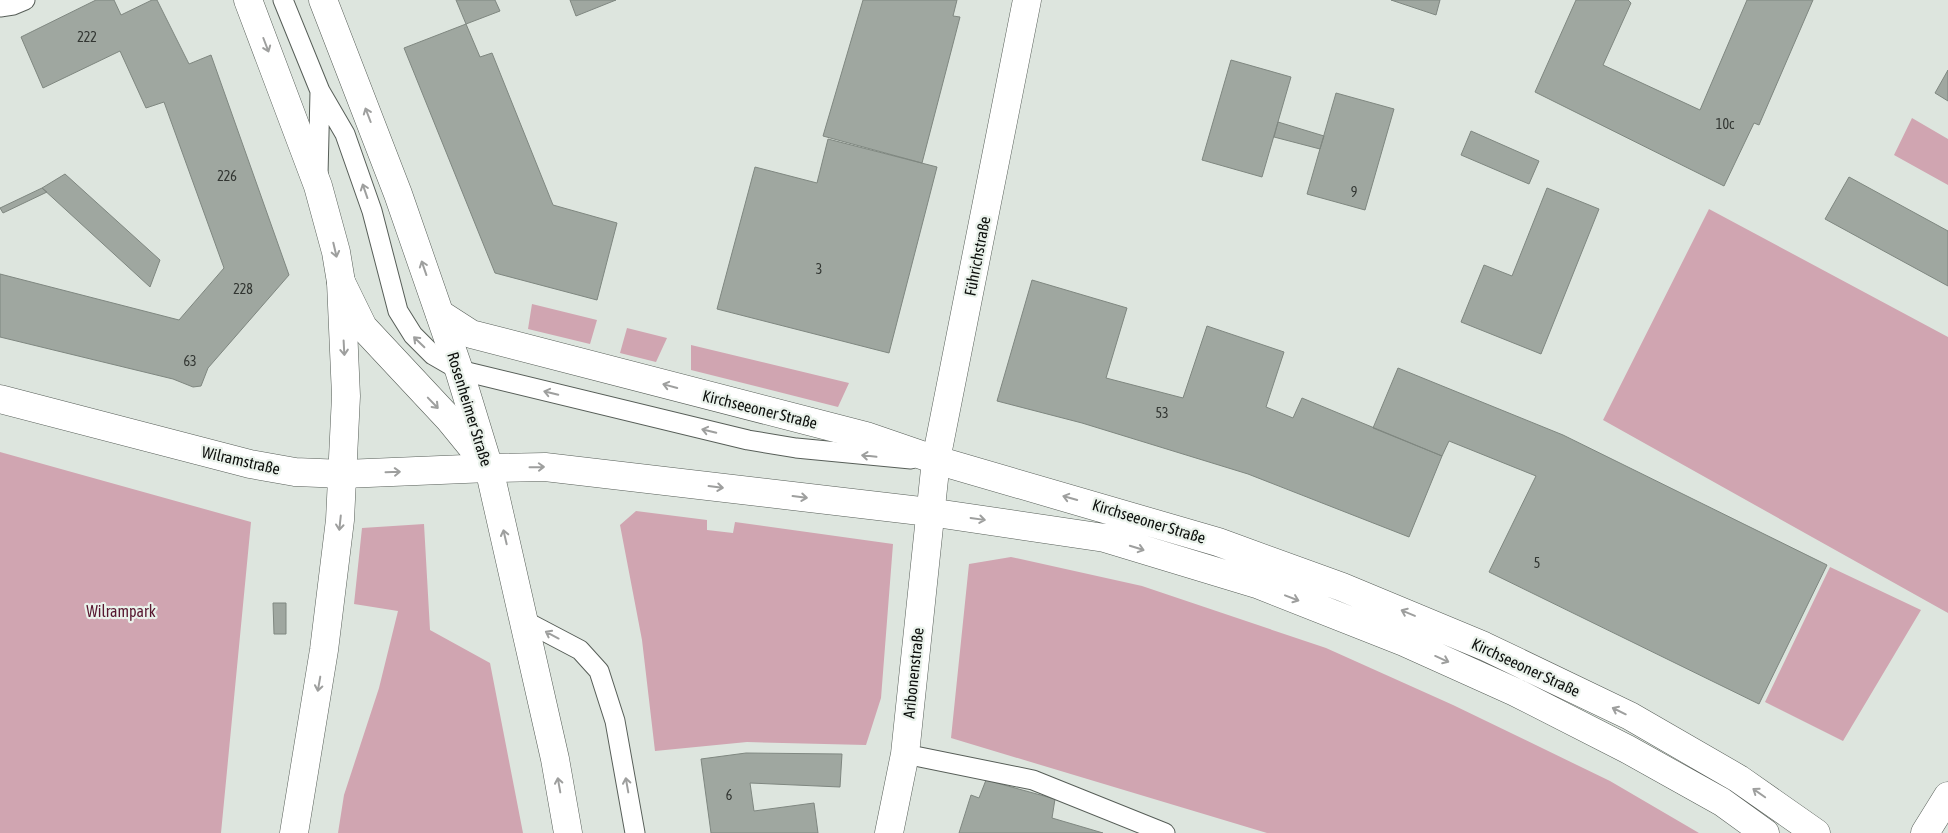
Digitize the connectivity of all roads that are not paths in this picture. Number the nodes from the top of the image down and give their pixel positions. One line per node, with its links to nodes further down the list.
1 (25, 0): 6 (lane)
2 (248, 0): 8 (street, one-way to 8)
3 (283, 0): 7 (lane)
4 (323, 0): 10 (street, Rosenheimer Straße, one-way to 4)
5 (1027, 0): 13 (street, Führichstraße)
6 (0, 7)
7 (320, 91): 8 (lane); 11 (lane, one-way to 7)
8 (318, 186): 9 (street, one-way to 9)
9 (341, 282): 14 (street, one-way to 14); 15 (street, one-way to 15)
10 (440, 314): 11 (street, Rosenheimer Straße); 13 (street, Kirchseeoner Straße, one-way to 10)
11 (459, 370): 13 (lane, one-way to 11); 14 (street, Rosenheimer Straße)
12 (0, 399): 15 (street, Wilramstraße)
13 (936, 460): 16 (street, Führichstraße); 26 (street, Kirchseeoner Straße, one-way to 13)
14 (489, 468): 15 (street, Wilramstraße, one-way to 14); 16 (street, Kirchseeoner Straße, one-way to 16); 17 (street, Rosenheimer Straße, one-way to 14)
15 (344, 474): 20 (street, one-way to 20)
16 (929, 512): 18 (street, Aribonenstraße); 25 (street, Kirchseeoner Straße, one-way to 25)
17 (523, 620): 21 (street, Rosenheimer Straße, one-way to 17); 22 (lane, one-way to 17)
18 (905, 754): 23 (street, Aribonenstraße); 24 (lane)
19 (1948, 796): 27 (street)
20 (294, 833)
21 (568, 833)
22 (635, 833)
23 (889, 833)
24 (1164, 833)
25 (1765, 833)
26 (1816, 833)
27 (1925, 833)

